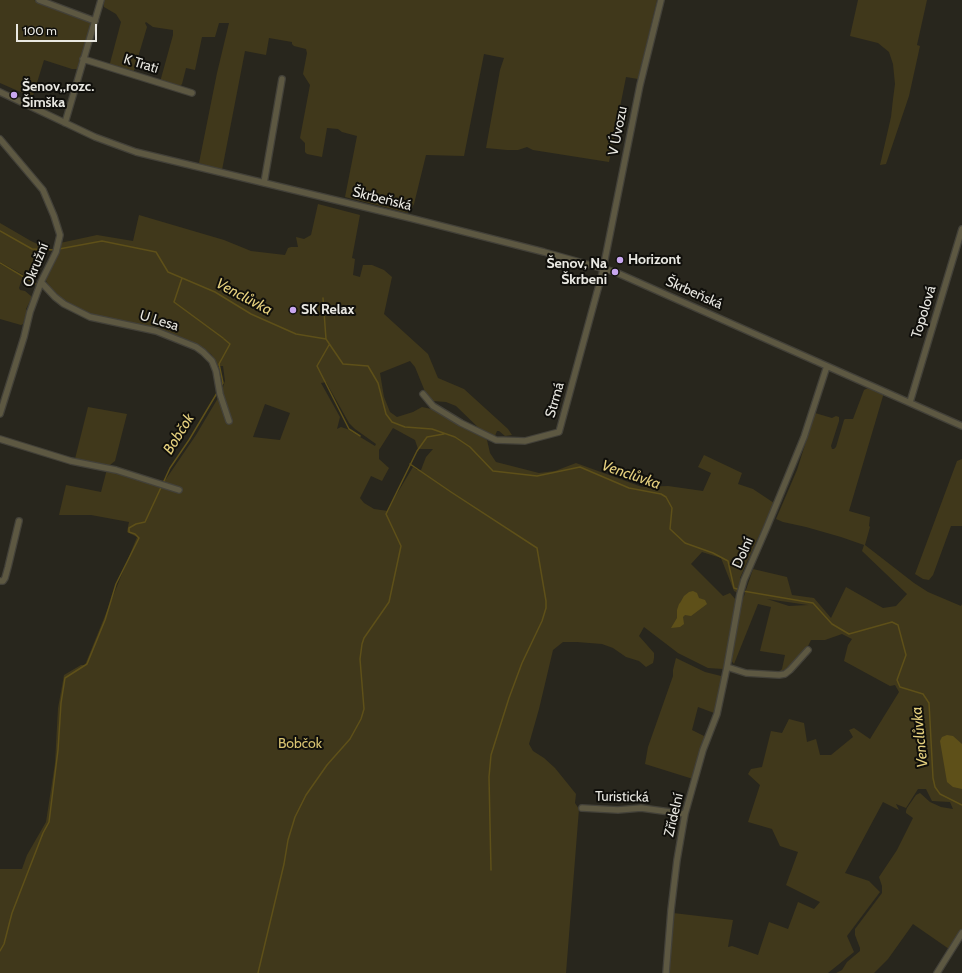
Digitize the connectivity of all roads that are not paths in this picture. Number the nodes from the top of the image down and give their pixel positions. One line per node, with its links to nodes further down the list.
1 (39, 0): 4 (street)
2 (101, 0): 4 (street)
3 (660, 0): 13 (street, V Úvozu)
4 (95, 21): 5 (street)
5 (84, 59): 8 (street, K Trati); 9 (street)
6 (282, 79): 11 (street)
7 (0, 92): 9 (street, Škrbeňská)
8 (192, 93)
9 (65, 123): 11 (street, Škrbeňská)
10 (0, 139): 14 (street, Okružní)
11 (264, 183): 13 (street, Škrbeňská)
12 (962, 229): 17 (street, Topolová)
13 (603, 268): 15 (street, Škrbeňská); 16 (street, Strmá)
14 (41, 282): 18 (street, Okružní); 19 (street, U Lesa)
15 (827, 366): 17 (street, Škrbeňská); 26 (street, Dolní)
16 (423, 394)
17 (910, 402): 20 (street, Škrbeňská)
18 (0, 414)
19 (229, 421)
20 (962, 426)
21 (0, 439): 22 (street)
22 (178, 490)
23 (19, 522): 24 (street)
24 (0, 582)
25 (808, 650): 26 (street)
26 (727, 667): 28 (street, Zřídelní)
27 (582, 808): 28 (street, Turistická)
28 (685, 814): 30 (street, Zřídelní)
29 (962, 934): 31 (street)
30 (666, 973)
31 (937, 973)

